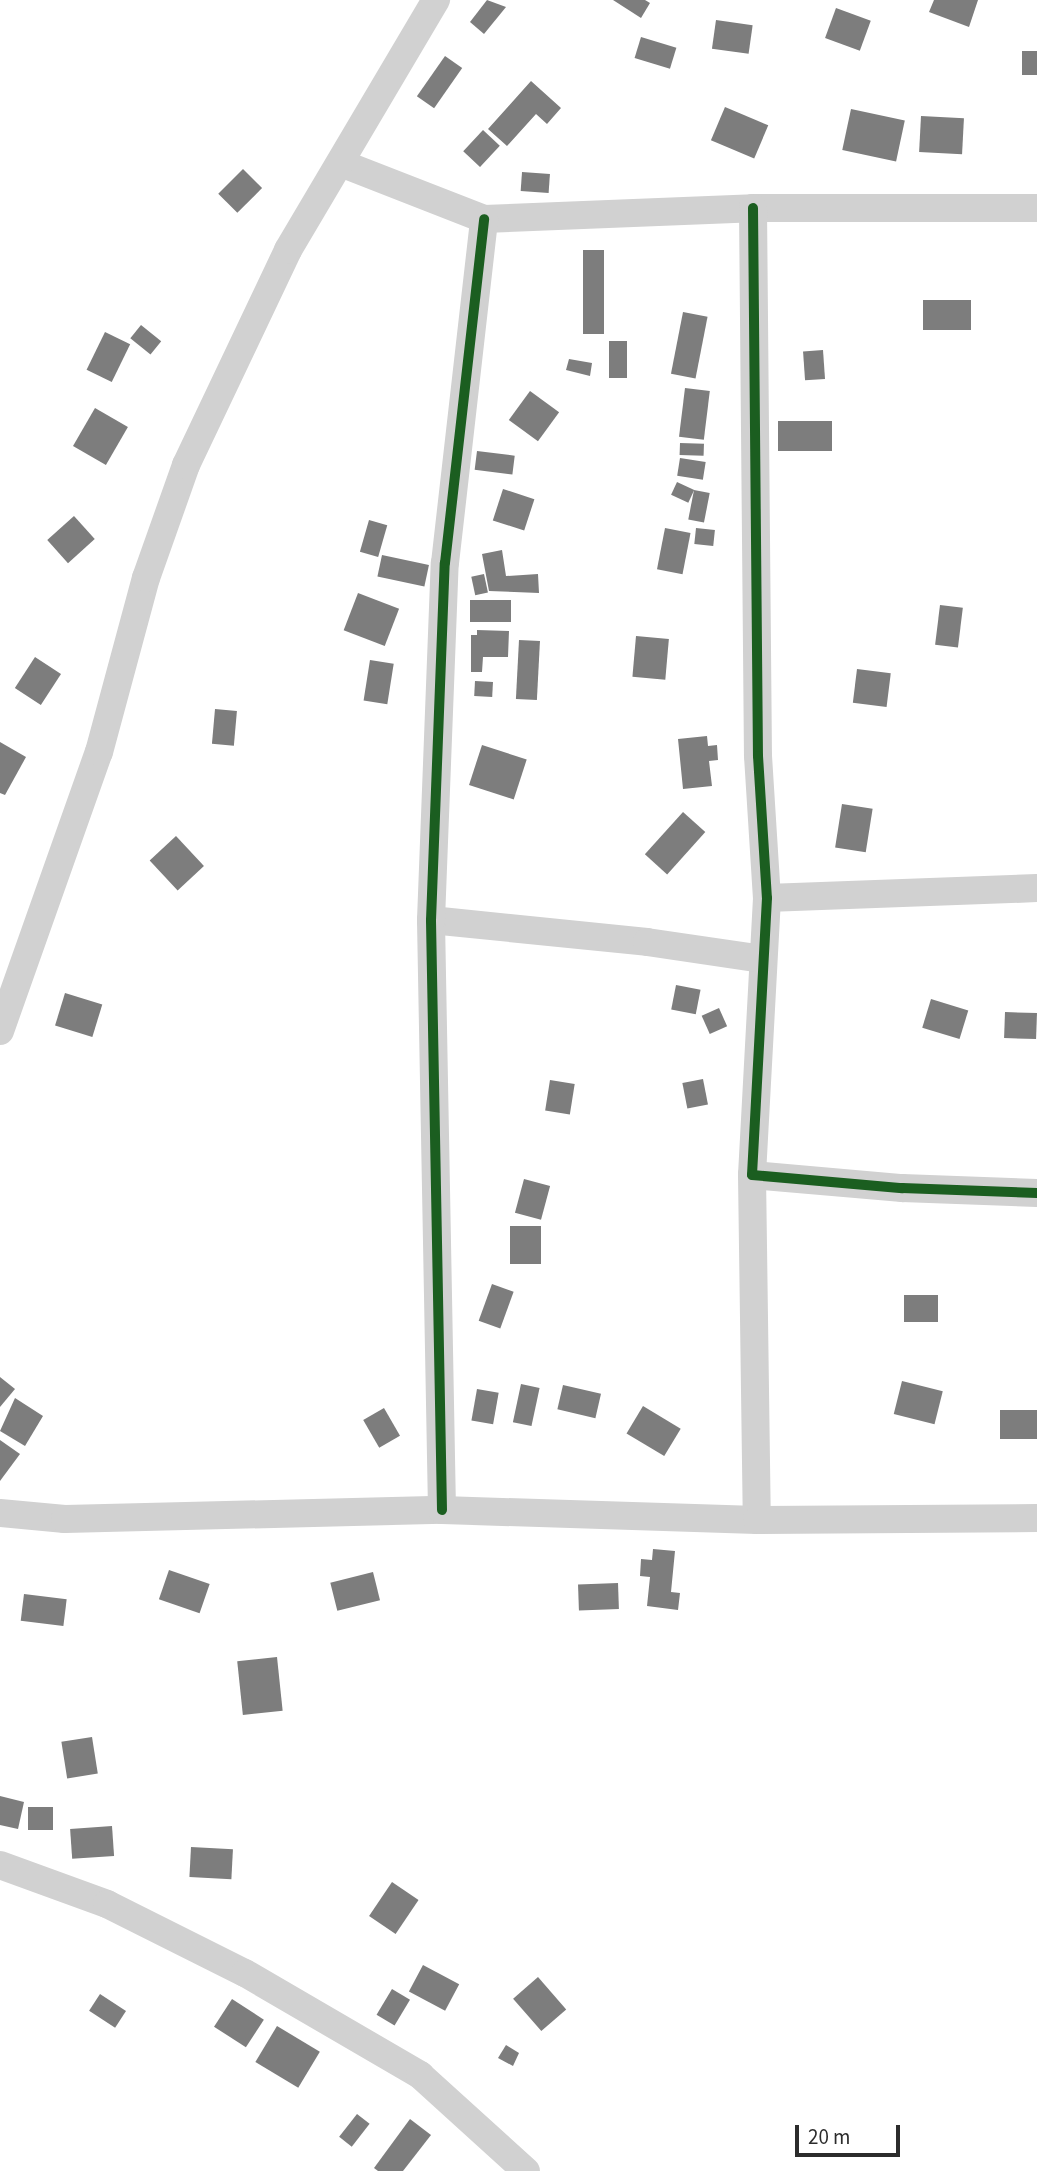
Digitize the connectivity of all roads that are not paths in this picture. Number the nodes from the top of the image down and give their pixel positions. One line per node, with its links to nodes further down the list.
1 (436, 0): 2 (street)
2 (343, 164): 5 (street); 10 (street)
3 (753, 208): 4 (street); 5 (street); 7 (street)
4 (1037, 208)
5 (484, 219): 8 (street)
6 (1037, 888): 7 (street)
7 (767, 898): 9 (street)
8 (430, 920): 9 (street); 13 (street)
9 (762, 959): 11 (street)
10 (0, 1031)
11 (752, 1175): 12 (street); 16 (street)
12 (1037, 1193)
13 (442, 1510): 14 (street); 16 (street)
14 (0, 1513)
15 (1037, 1518): 16 (street)
16 (757, 1520)
17 (0, 1865): 18 (street)
18 (526, 2171)

